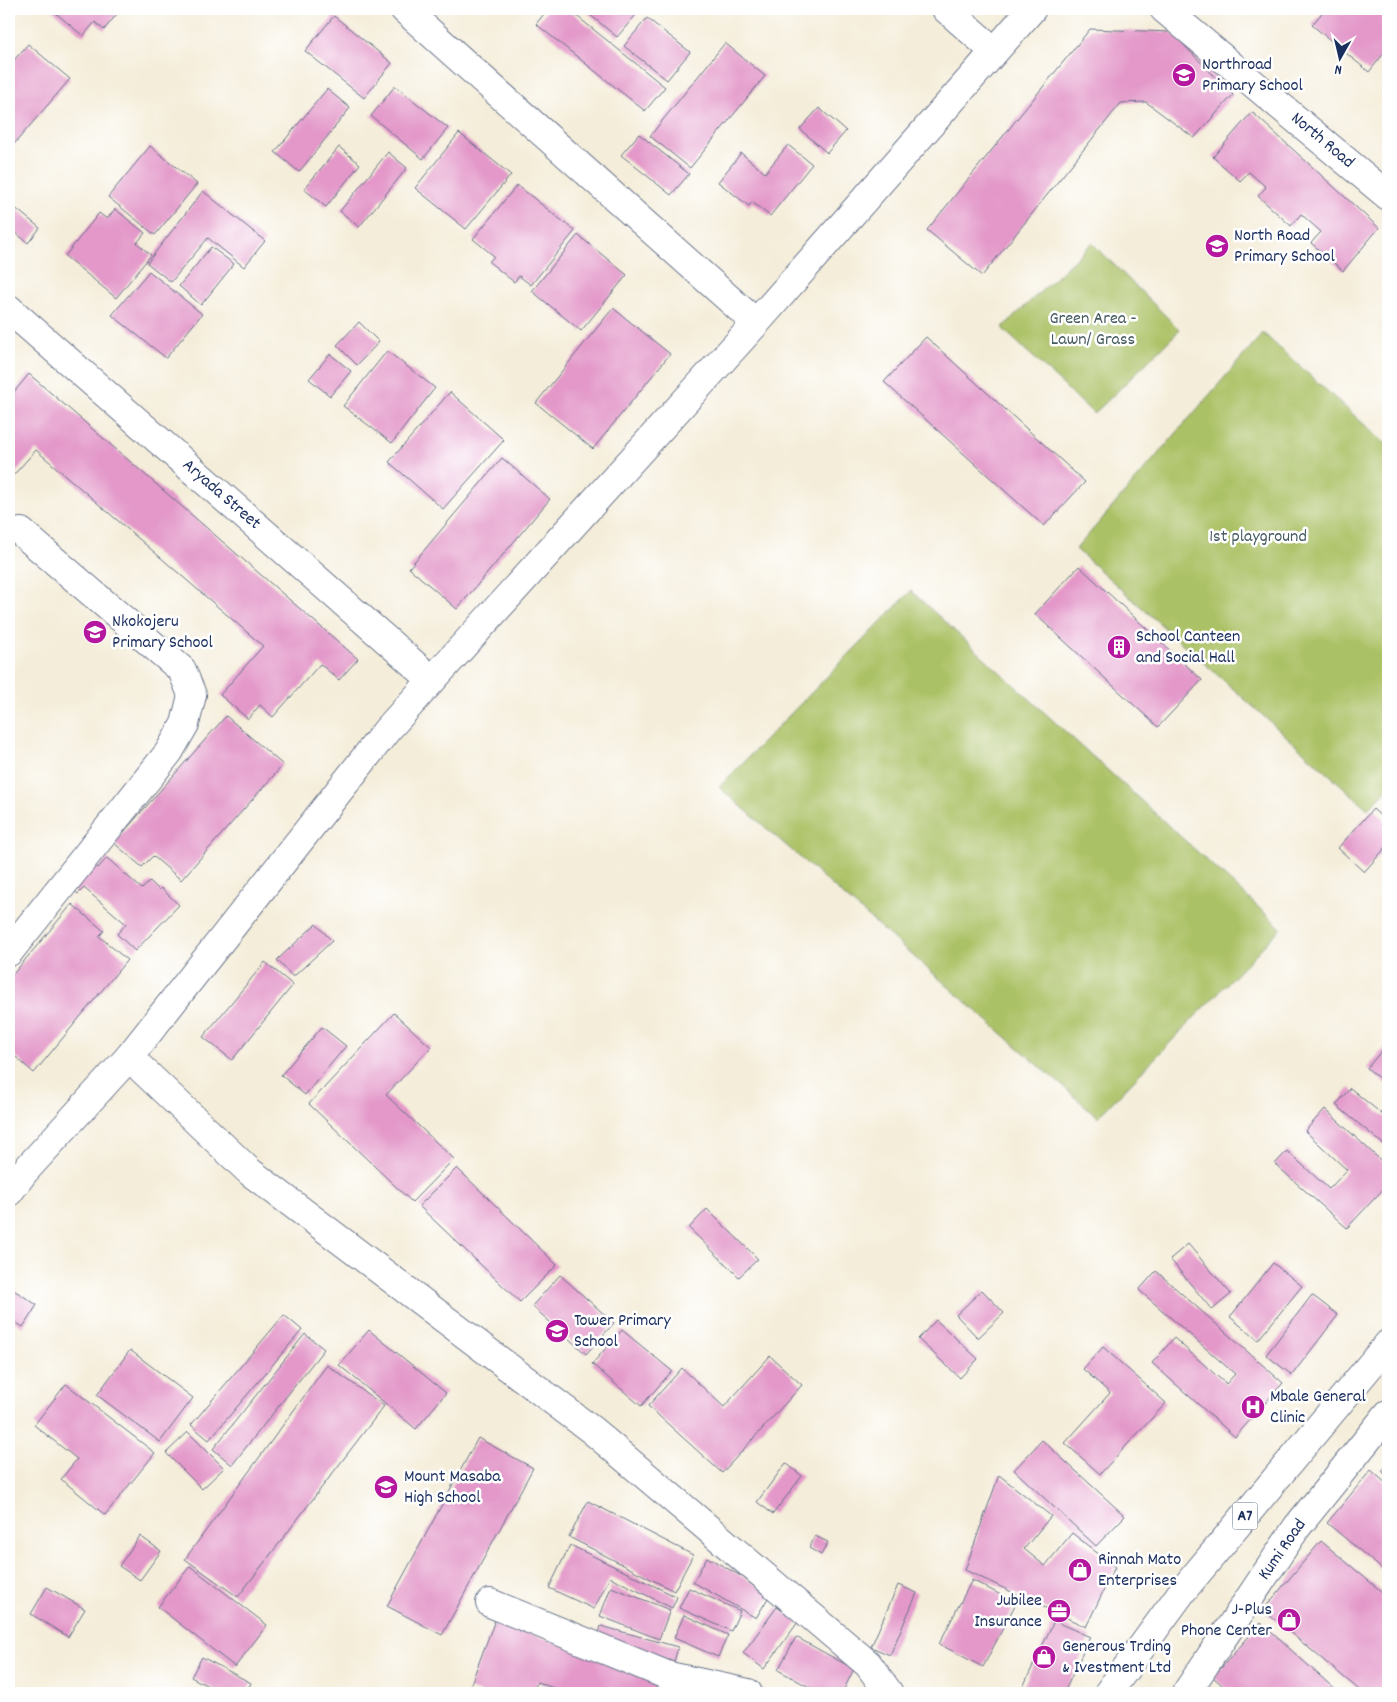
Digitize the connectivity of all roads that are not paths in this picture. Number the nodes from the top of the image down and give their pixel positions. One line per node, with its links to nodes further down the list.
1 (404, 9): 8 (street)
2 (946, 9): 5 (street)
3 (1032, 9): 5 (street)
4 (1164, 9): 6 (street, North Road)
5 (994, 51): 8 (street)
6 (1388, 196)
7 (9, 309): 10 (street, Aryada Street)
8 (756, 323): 10 (street)
9 (20, 532): 11 (street)
10 (432, 680): 12 (street)
11 (9, 952)
12 (129, 1057): 13 (street); 18 (street)
13 (14, 1174)
14 (1388, 1344): 19 (street, A7)
15 (1388, 1414): 20 (street, Kumi Road)
16 (490, 1603): 17 (street)
17 (748, 1693)
18 (889, 1693)
19 (1108, 1693)
20 (1186, 1693)

